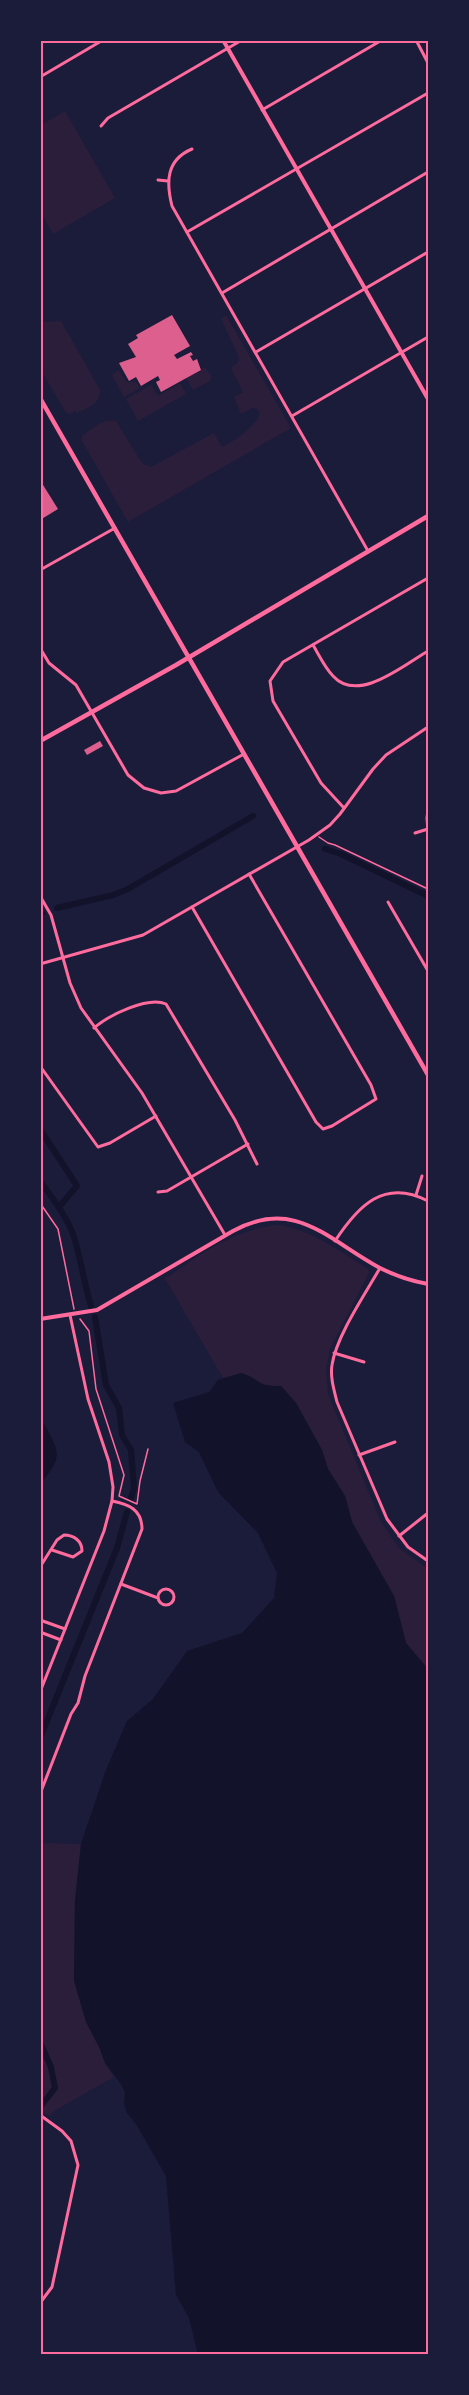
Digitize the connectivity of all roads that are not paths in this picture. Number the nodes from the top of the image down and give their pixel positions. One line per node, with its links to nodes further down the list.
1 (103, 40): 8 (street)
2 (223, 40): 6 (street)
3 (242, 40): 6 (street)
4 (382, 40): 10 (street)
5 (416, 40): 7 (street)
6 (227, 49): 10 (street); 11 (street)
7 (429, 63)
8 (40, 77)
9 (429, 93): 13 (street)
10 (262, 110): 13 (street)
11 (101, 126)
12 (192, 149): 16 (street)
13 (296, 169): 17 (street); 18 (street)
14 (429, 172): 17 (street)
15 (158, 180): 16 (street)
16 (168, 181): 18 (street)
17 (331, 229): 20 (street); 21 (street)
18 (187, 232): 21 (street)
19 (429, 252): 20 (street)
20 (365, 289): 23 (street); 24 (street)
21 (222, 292): 23 (street)
22 (429, 337): 24 (street)
23 (256, 352): 27 (street)
24 (402, 353): 26 (street); 27 (street)
25 (40, 398): 29 (main road)
26 (429, 399)
27 (292, 416): 30 (street)
28 (429, 516): 30 (main road)
29 (114, 528): 31 (street); 36 (main road)
30 (368, 551): 36 (main road)
31 (40, 570)
32 (429, 578): 33 (street)
33 (313, 645): 35 (street); 41 (street)
34 (40, 648): 37 (street)
35 (429, 651)
36 (189, 657): 37 (main road); 40 (main road)
37 (91, 712): 39 (main road); 40 (street)
38 (429, 726): 41 (street)
39 (40, 741)
40 (244, 754): 45 (main road)
41 (344, 808): 45 (street)
42 (429, 810): 43 (street)
43 (428, 830): 44 (street)
44 (415, 833)
45 (298, 846): 46 (street); 56 (main road)
46 (249, 874): 50 (street); 50 (street)
47 (40, 896): 49 (street)
48 (388, 902): 53 (street)
49 (43, 904): 51 (street)
50 (192, 908): 51 (street)
51 (63, 958): 52 (street); 54 (street)
52 (40, 964)
53 (429, 971)
54 (94, 1028): 57 (street); 58 (street)
55 (40, 1066): 57 (street)
56 (429, 1075)
57 (156, 1116): 61 (street)
58 (248, 1144): 59 (street); 61 (street)
59 (257, 1164)
60 (422, 1176): 63 (street)
61 (192, 1178): 62 (street); 65 (street)
62 (158, 1192)
63 (416, 1195): 64 (street); 66 (street)
64 (429, 1201)
65 (225, 1235): 66 (street); 69 (street)
66 (335, 1241): 67 (street)
67 (380, 1268): 68 (street); 71 (street)
68 (429, 1284)
69 (70, 1315): 70 (street); 75 (street)
70 (40, 1319)
71 (334, 1353): 72 (street); 74 (street)
72 (364, 1362)
73 (395, 1442): 74 (street)
74 (359, 1455): 77 (street)
75 (112, 1502): 81 (street); 84 (street)
76 (429, 1513): 77 (street)
77 (399, 1536): 79 (street)
78 (52, 1550): 78 (street); 80 (street)
79 (429, 1561)
80 (40, 1567)
81 (121, 1584): 82 (street); 88 (street)
82 (159, 1598): 82 (street)
83 (40, 1620): 84 (street)
84 (65, 1629): 86 (street)
85 (40, 1632): 86 (street)
86 (61, 1640): 87 (street)
87 (40, 1692)
88 (40, 1794)
89 (40, 2115): 90 (street)
90 (40, 2303)

